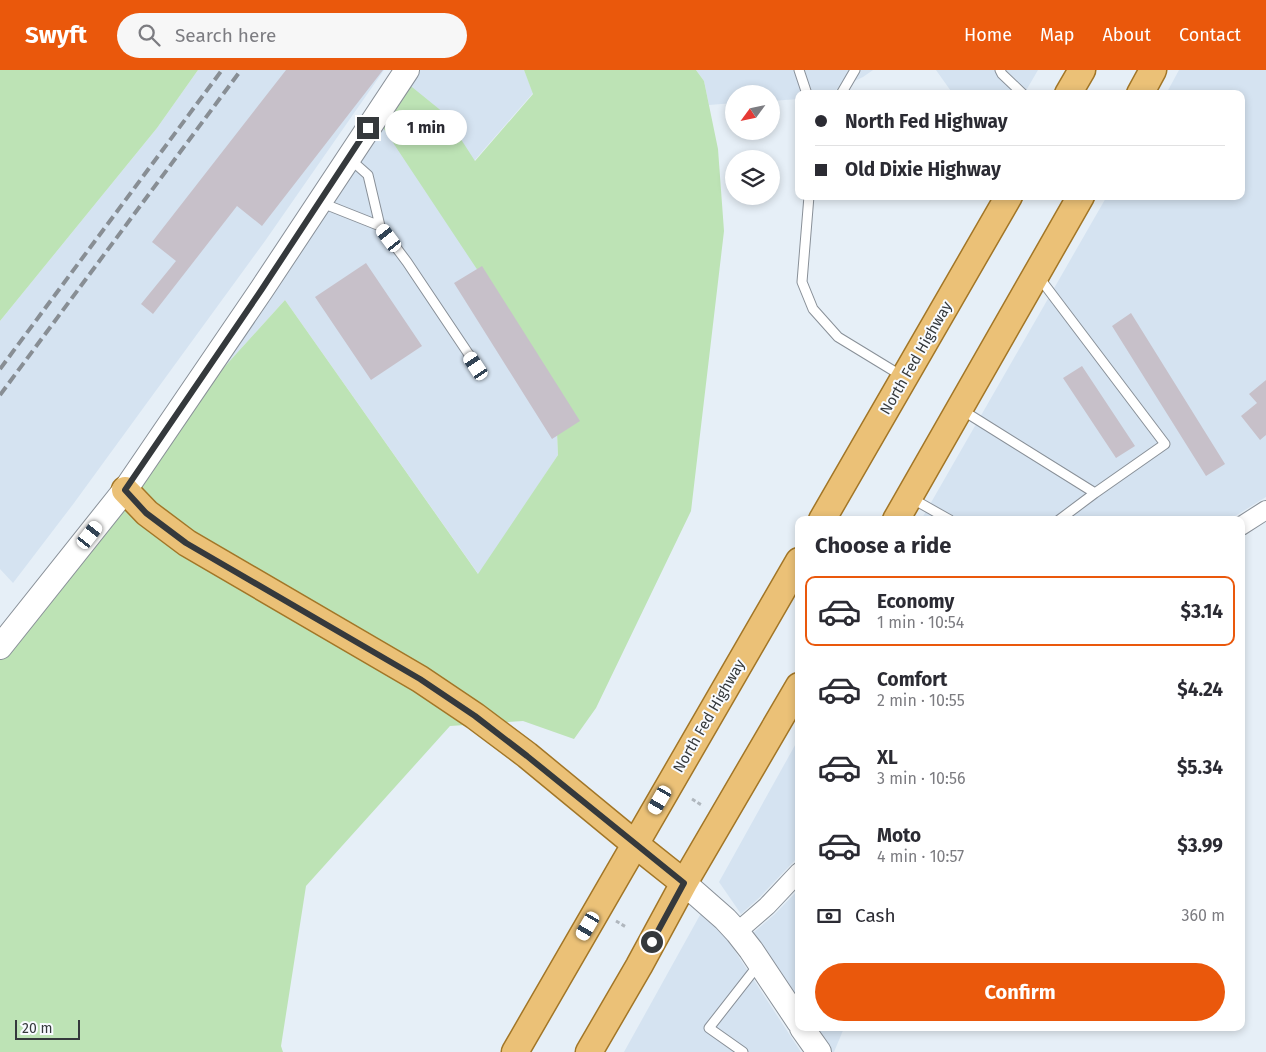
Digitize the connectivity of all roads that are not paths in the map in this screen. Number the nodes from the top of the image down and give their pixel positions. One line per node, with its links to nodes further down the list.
1 (407, 70): 12 (street)
2 (800, 70): 7 (lane)
3 (855, 70): 8 (lane)
4 (1000, 70): 9 (lane)
5 (1082, 70): 10 (main road)
6 (1153, 70): 11 (main road)
7 (806, 90)
8 (842, 90)
9 (1019, 90)
10 (1070, 90)
11 (1142, 90)
12 (348, 158): 16 (street); 17 (lane)
13 (809, 200): 20 (lane)
14 (1007, 200): 20 (main road, North Fed Highway)
15 (1079, 200): 18 (main road)
16 (320, 202): 17 (lane); 22 (street)
17 (380, 226): 19 (lane)
18 (1037, 274): 21 (main road); 23 (lane)
19 (476, 366)
20 (905, 378): 26 (main road, North Fed Highway)
21 (959, 409): 23 (lane); 24 (main road)
22 (125, 490): 32 (street); 34 (main road)
23 (1095, 493): 29 (lane)
24 (909, 497): 27 (main road); 28 (lane)
25 (1266, 510): 30 (street)
26 (824, 516)
27 (898, 516)
28 (943, 516)
29 (1065, 516)
30 (1245, 523)
31 (795, 568): 34 (main road, North Fed Highway)
32 (0, 647)
33 (795, 693): 36 (main road)
34 (635, 844): 36 (main road); 41 (main road, North Fed Highway)
35 (795, 876): 37 (street)
36 (684, 883): 37 (street); 42 (main road)
37 (737, 932): 38 (street)
38 (760, 963): 39 (street); 43 (lane)
39 (795, 1016)
40 (804, 1031): 44 (street)
41 (515, 1052)
42 (589, 1052)
43 (743, 1052)
44 (819, 1052)

